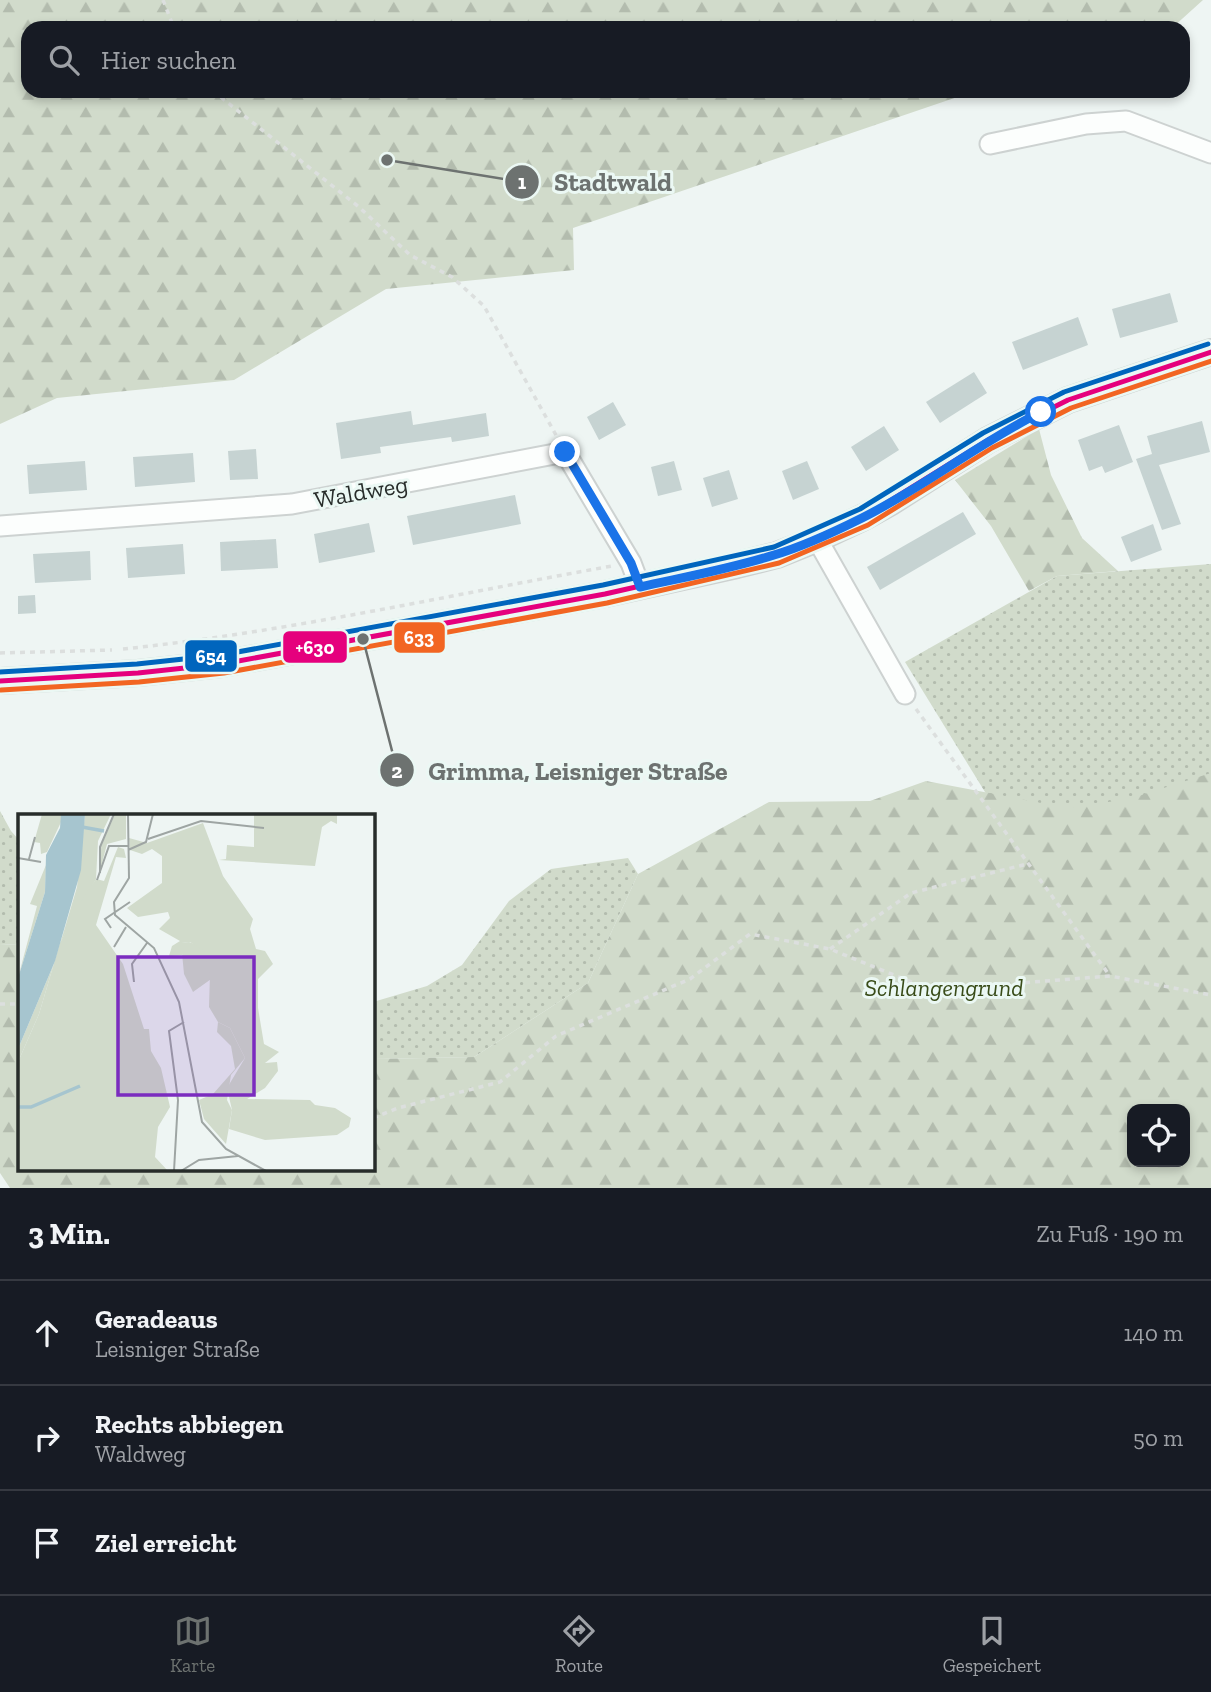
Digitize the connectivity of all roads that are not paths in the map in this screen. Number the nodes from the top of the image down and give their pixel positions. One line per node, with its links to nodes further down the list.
1 (990, 144): 2 (street)
2 (1211, 153)
3 (1211, 352): 5 (main road)
4 (0, 526): 6 (street, Waldweg)
5 (817, 540): 6 (main road); 8 (street)
6 (640, 587): 7 (main road)
7 (0, 681)
8 (905, 694)

